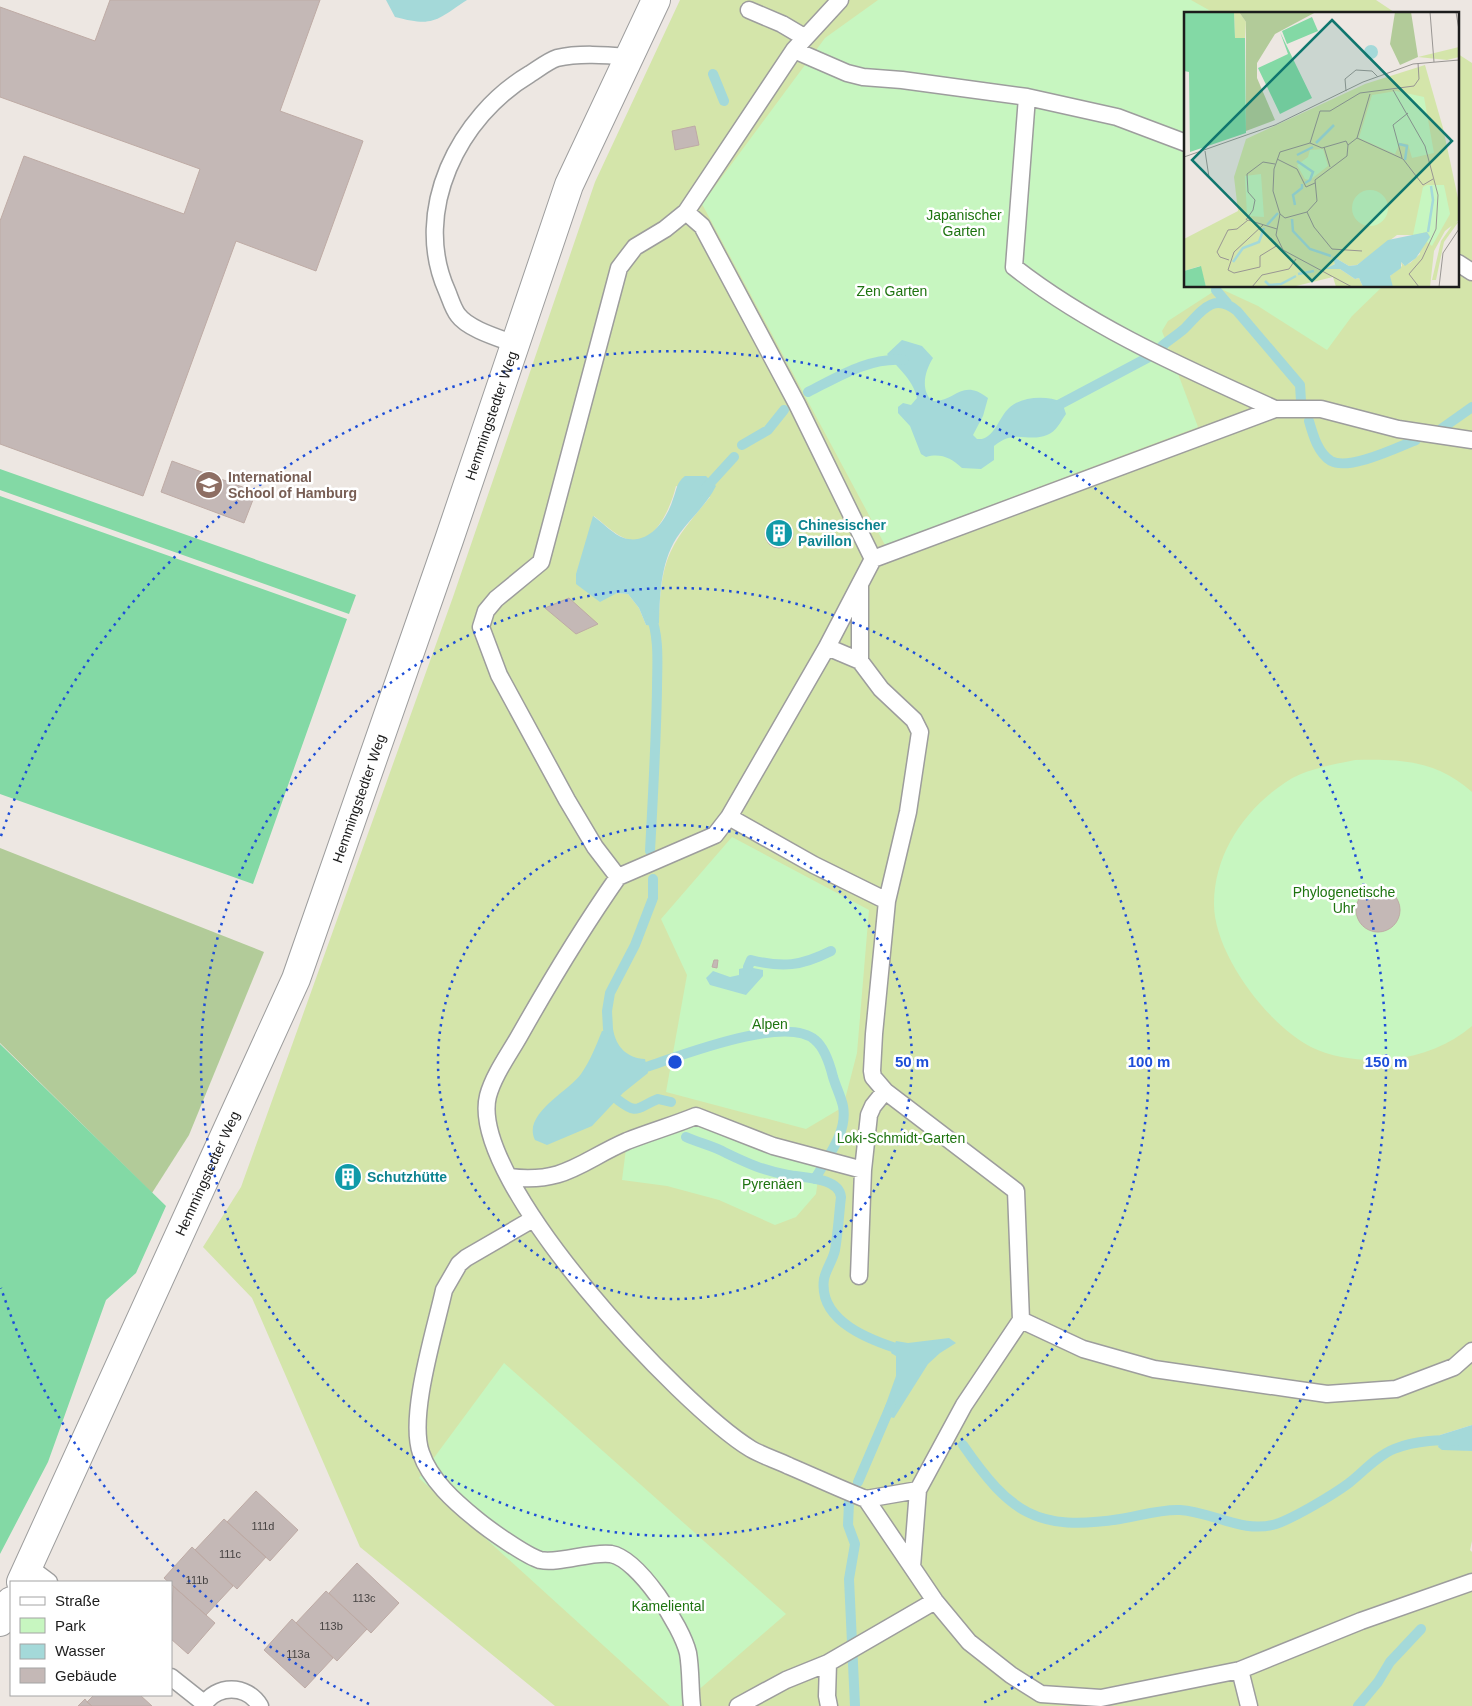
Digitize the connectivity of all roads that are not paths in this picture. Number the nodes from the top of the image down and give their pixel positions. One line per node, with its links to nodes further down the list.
1 (656, 0): 5 (street, Hemmingstedter Weg)
2 (840, 0): 4 (lane)
3 (749, 10): 4 (lane)
4 (799, 43): 6 (lane); 8 (lane)
5 (628, 57): 11 (street, Hemmingstedter Weg); 11 (lane)
6 (1026, 97): 7 (lane); 12 (lane)
7 (1184, 142)
8 (686, 212): 14 (lane); 19 (lane)
9 (1460, 264): 10 (lane)
10 (1472, 272)
11 (515, 344): 31 (street, Hemmingstedter Weg)
12 (1275, 409): 13 (lane); 14 (lane)
13 (1472, 440)
14 (873, 559): 15 (lane)
15 (860, 584): 16 (lane); 17 (lane)
16 (828, 647): 17 (lane); 18 (lane)
17 (860, 661): 20 (lane)
18 (729, 817): 19 (lane); 20 (lane)
19 (618, 877): 23 (lane)
20 (888, 900): 21 (lane)
21 (885, 1091): 22 (lane); 26 (lane)
22 (863, 1170): 23 (lane); 25 (lane)
23 (509, 1177): 24 (lane)
24 (533, 1219): 29 (lane); 40 (lane)
25 (859, 1276)
26 (1021, 1320): 27 (lane); 28 (lane)
27 (1472, 1351)
28 (918, 1490): 29 (lane); 30 (lane)
29 (866, 1499): 30 (lane)
30 (912, 1567): 33 (lane)
31 (33, 1577)
32 (1472, 1582): 37 (lane)
33 (935, 1601): 36 (lane); 39 (lane)
34 (10, 1603): 35 (street)
35 (0, 1622)
36 (830, 1661): 43 (lane); 44 (lane)
37 (1240, 1670): 39 (lane); 45 (lane)
38 (172, 1678): 41 (lane)
39 (1039, 1700)
40 (696, 1703)
41 (204, 1705): 42 (lane)
42 (260, 1706)
43 (738, 1706)
44 (829, 1706)
45 (1249, 1706)

